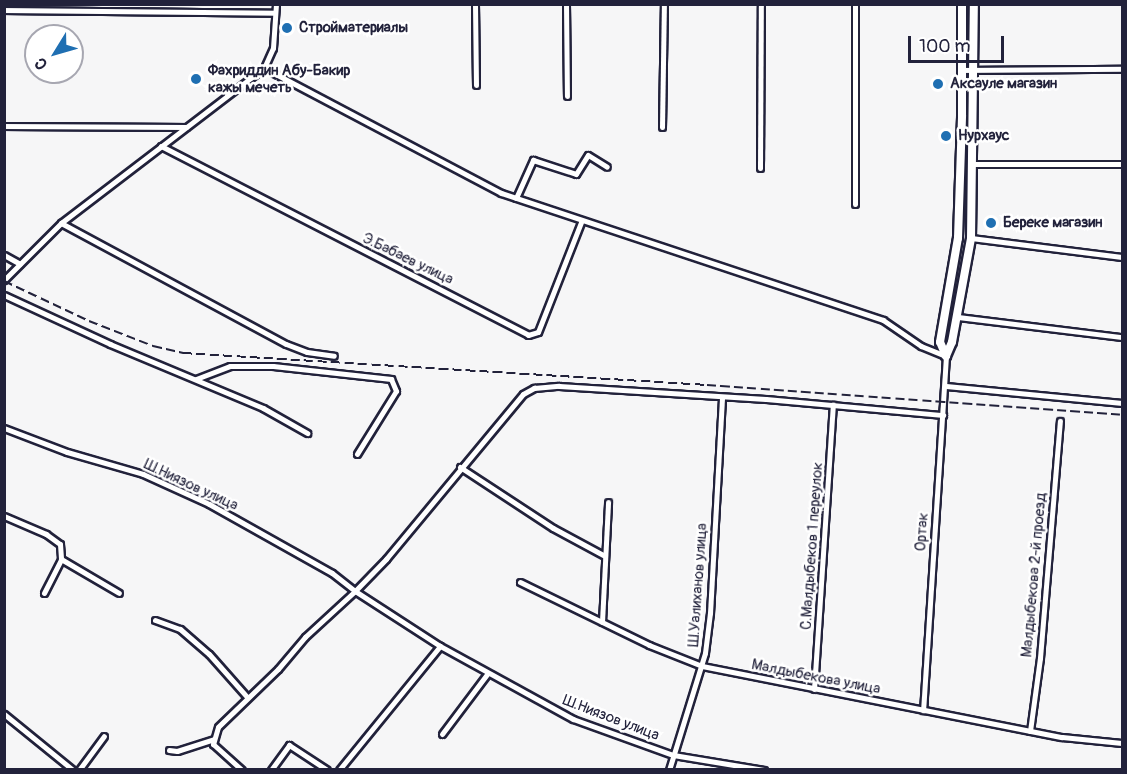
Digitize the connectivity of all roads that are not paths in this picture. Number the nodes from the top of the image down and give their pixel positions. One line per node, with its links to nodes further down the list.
1 (276, 4): 10 (street)
2 (475, 4): 15 (street)
3 (567, 4): 16 (street)
4 (664, 4): 19 (street)
5 (761, 4): 24 (street)
6 (855, 4): 26 (street)
7 (962, 4): 13 (street, Ортак)
8 (974, 4): 14 (street, Ортак)
9 (4, 10): 10 (street)
10 (275, 13): 11 (street)
11 (264, 68): 18 (street); 25 (street)
12 (1122, 69): 14 (street)
13 (962, 70): 14 (street); 38 (street, Ортак)
14 (974, 70): 21 (street, Ортак)
15 (476, 85)
16 (567, 96)
17 (4, 126): 18 (street)
18 (186, 127): 20 (street)
19 (662, 127)
20 (161, 146): 27 (street, Э.Бабаев улица); 28 (street)
21 (974, 164): 22 (street); 29 (street, Ортак)
22 (1122, 164)
23 (607, 167): 25 (street)
24 (760, 168)
25 (516, 198): 27 (street)
26 (855, 204)
27 (581, 222): 38 (street)
28 (61, 223): 32 (street); 37 (street)
29 (971, 238): 31 (street); 35 (street, Ортак)
30 (4, 255): 32 (street)
31 (1122, 257)
32 (20, 264): 33 (street)
33 (4, 280)
34 (4, 295): 39 (street)
35 (958, 317): 36 (street); 38 (street, Ортак)
36 (1122, 337)
37 (334, 356)
38 (946, 356): 40 (street, Ортак)
39 (196, 379): 47 (street); 48 (street)
40 (946, 386): 42 (street); 44 (street, Ортак)
41 (722, 398): 43 (street); 49 (street); 61 (street, Ш.Уалиханов улица)
42 (1122, 403)
43 (833, 405): 44 (street); 63 (street, С.Малдыбеков 1 переулок)
44 (943, 415): 65 (street, Ортак)
45 (1060, 421): 67 (street, Малдыбекова 2-й проезд)
46 (4, 428): 55 (street, Ш.Ниязов улица)
47 (307, 433)
48 (357, 454)
49 (460, 467): 52 (street); 55 (street)
50 (608, 502): 52 (street)
51 (4, 516): 53 (street)
52 (605, 556): 59 (street)
53 (61, 559): 56 (street); 57 (street)
54 (520, 582): 59 (street, Малдыбекова улица)
55 (355, 591): 60 (street, Ш.Ниязов улица); 64 (street)
56 (44, 593)
57 (119, 593)
58 (155, 620): 64 (street)
59 (602, 622): 61 (street, Малдыбекова улица)
60 (440, 646): 62 (street, Ш.Ниязов улица); 79 (street)
61 (702, 666): 63 (street, Малдыбекова улица); 73 (street, Ш.Уалиханов улица)
62 (488, 673): 68 (street); 73 (street, Ш.Ниязов улица)
63 (813, 689): 65 (street, Малдыбекова улица)
64 (247, 697): 70 (street)
65 (924, 710): 67 (street, Малдыбекова улица)
66 (4, 714): 74 (street)
67 (1030, 731): 71 (street, Малдыбекова улица)
68 (442, 734)
69 (104, 736): 75 (street)
70 (213, 739): 72 (street); 76 (street)
71 (1122, 743)
72 (169, 750)
73 (673, 755): 80 (street, Ш.Уалиханов улица); 81 (street, Ш.Ниязов улица)
74 (73, 770)
75 (79, 770)
76 (242, 770)
77 (271, 770): 78 (street)
78 (327, 770)
79 (339, 770)
80 (669, 770)
81 (764, 770)

